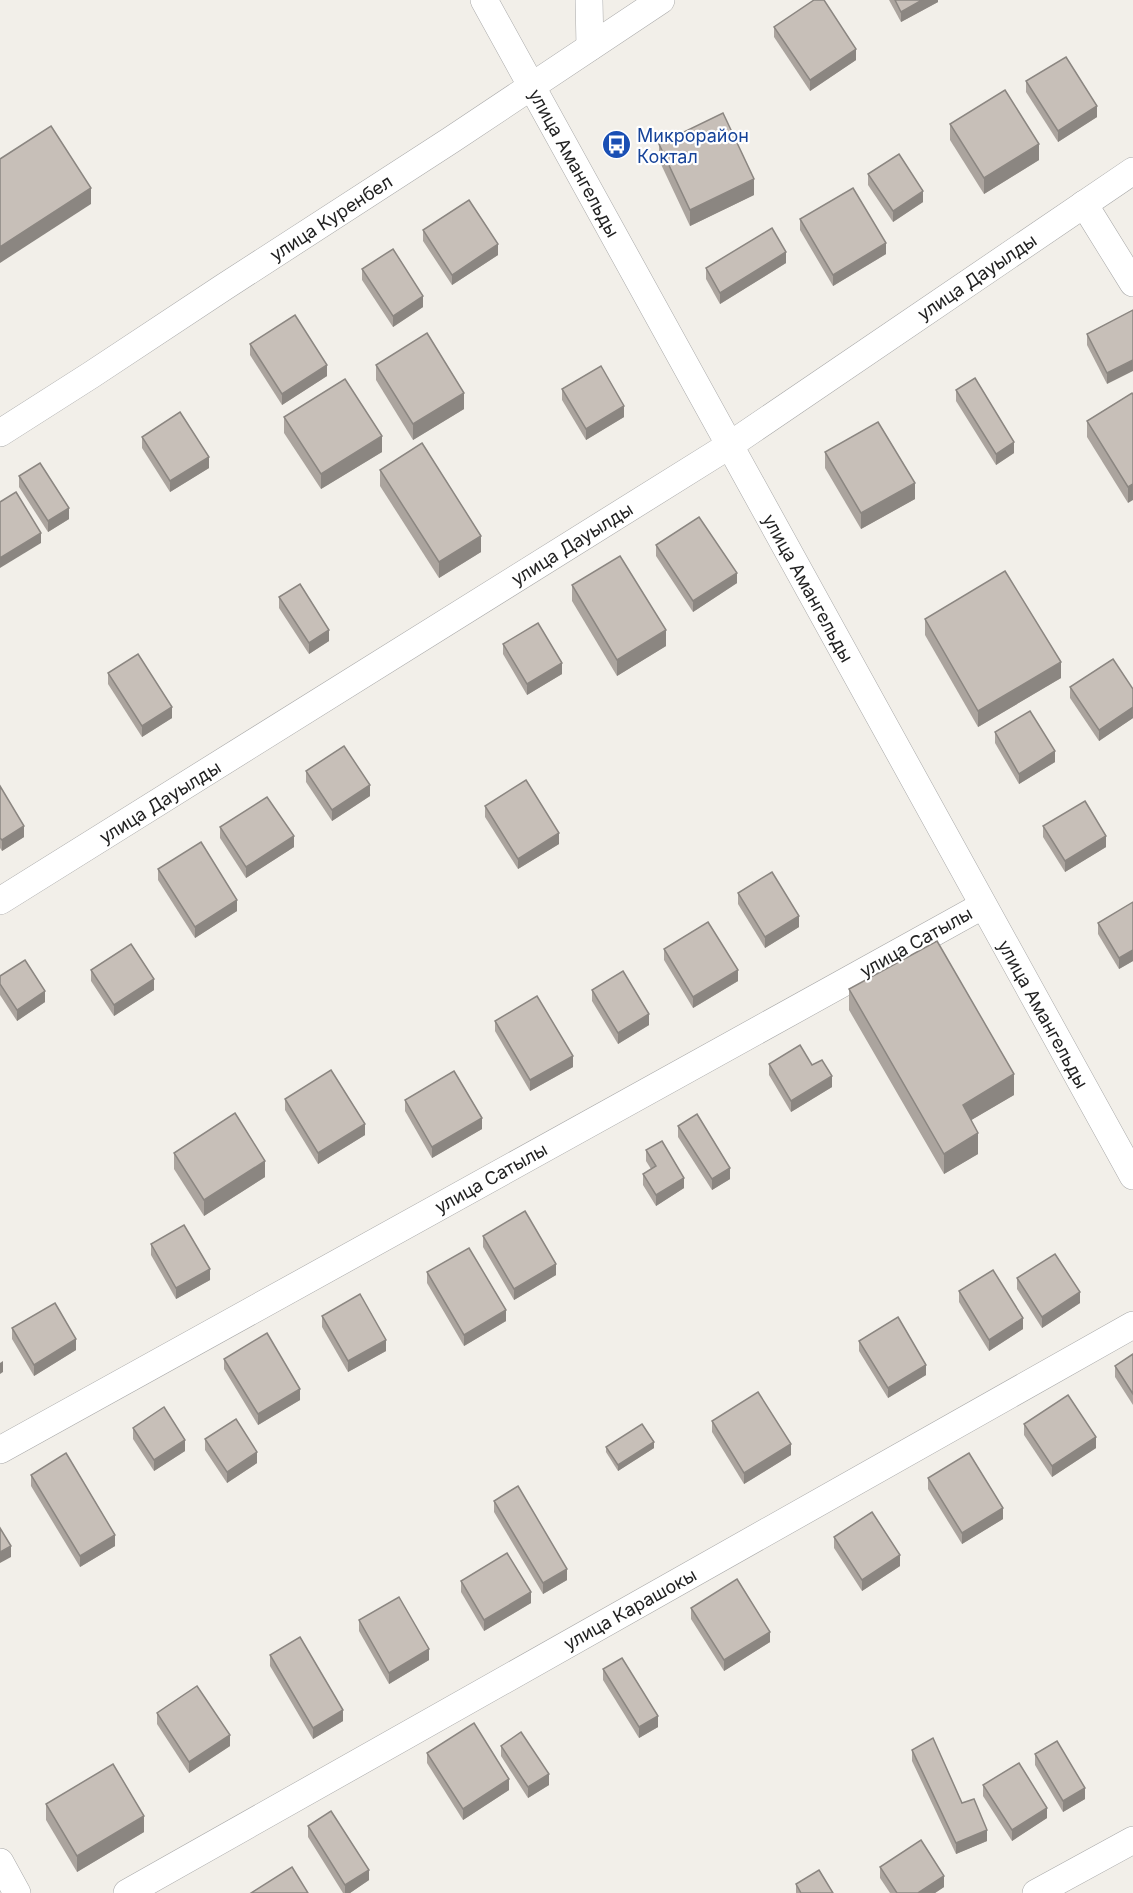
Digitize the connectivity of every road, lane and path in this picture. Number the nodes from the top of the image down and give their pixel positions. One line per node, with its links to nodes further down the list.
1 (484, 0): 5 (street, улица Амангельды)
2 (589, 0): 4 (street)
3 (661, 0): 4 (street, улица Куренбел)
4 (590, 47): 5 (street, улица Куренбел)
5 (531, 86): 9 (street, улица Куренбел); 10 (street, улица Амангельды)
6 (1133, 171): 7 (street, улица Дауылды)
7 (1084, 204): 8 (street); 10 (street, улица Дауылды)
8 (1133, 283)
9 (0, 433)
10 (730, 445): 11 (street, улица Дауылды); 12 (street, улица Амангельды)
11 (0, 902)
12 (982, 906): 13 (street, улица Амангельды); 15 (street, улица Сатылы)
13 (1133, 1176)
14 (1133, 1325): 19 (street, улица Карашокы)
15 (0, 1450)
16 (1133, 1840): 20 (street)
17 (0, 1862): 18 (street)
18 (17, 1893)
19 (127, 1893)
20 (1036, 1893)

